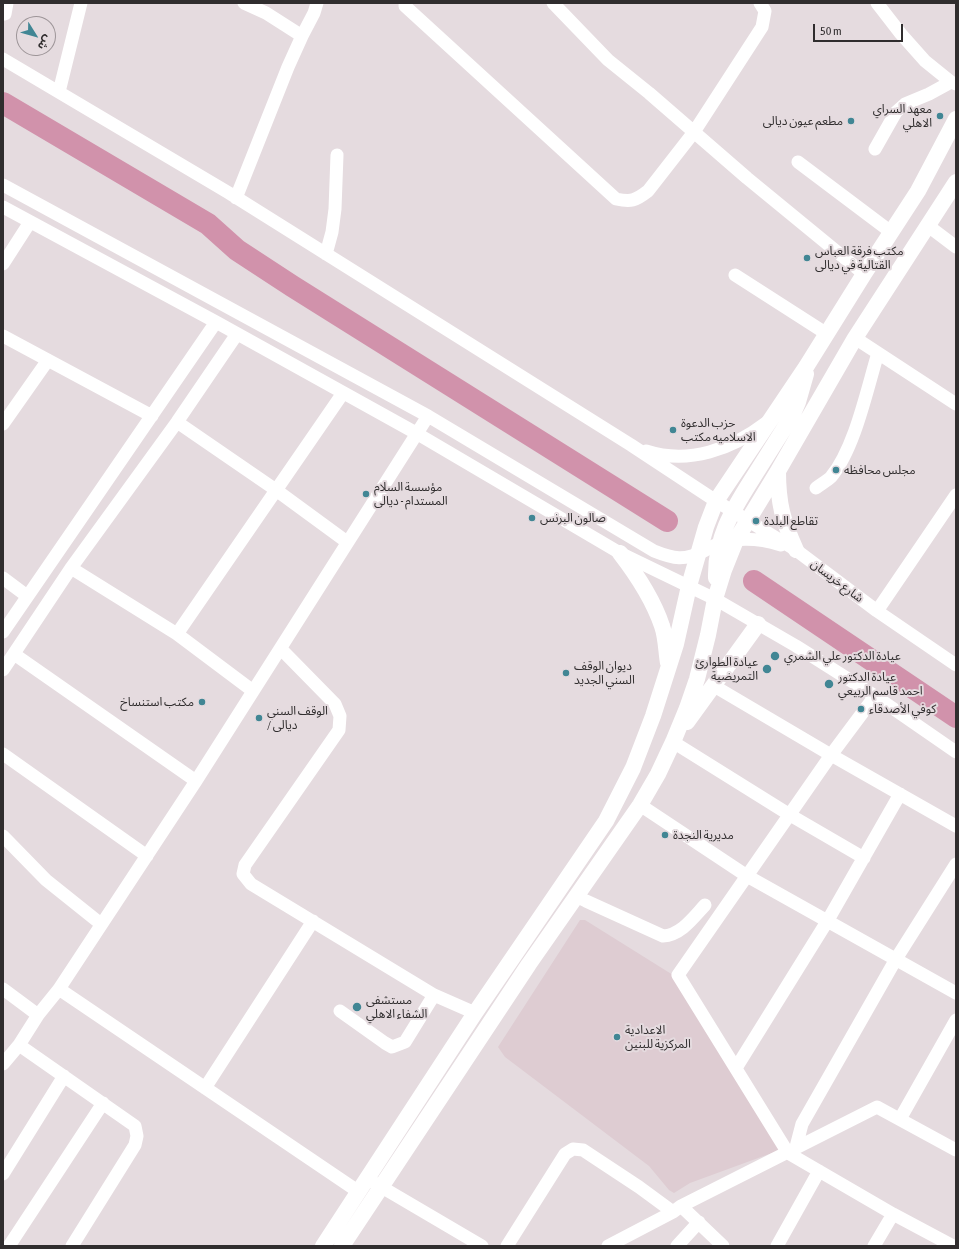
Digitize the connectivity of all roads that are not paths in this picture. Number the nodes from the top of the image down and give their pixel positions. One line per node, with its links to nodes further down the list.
1 (80, 3): 11 (street)
2 (244, 3): 8 (street)
3 (317, 3): 8 (street)
4 (553, 3): 13 (street)
5 (760, 3): 13 (street)
6 (877, 3): 10 (street)
7 (405, 6): 13 (street)
8 (302, 36): 21 (street)
9 (3, 58): 11 (street)
10 (954, 83): 15 (street)
11 (59, 92): 21 (street)
12 (956, 119): 20 (main road)
13 (694, 132): 29 (street)
14 (956, 134): 20 (main road)
15 (875, 149)
16 (336, 155): 27 (street)
17 (798, 162): 25 (street)
18 (956, 182): 24 (main road)
19 (3, 185): 42 (street)
20 (918, 191): 25 (main road)
21 (236, 198): 27 (street)
22 (3, 207): 23 (street)
23 (30, 222): 28 (street); 31 (street)
24 (927, 225): 26 (street); 35 (main road)
25 (891, 232): 29 (main road)
26 (956, 247)
27 (326, 254): 47 (street)
28 (3, 264)
29 (864, 274): 33 (main road)
30 (736, 275): 33 (street)
31 (216, 322): 32 (street); 41 (street)
32 (237, 334): 39 (street); 44 (street)
33 (827, 334): 38 (main road)
34 (3, 336): 37 (street)
35 (855, 338): 36 (street); 48 (main road)
36 (878, 353): 40 (street); 49 (street)
37 (48, 360): 41 (street); 45 (street)
38 (806, 366): 43 (main road); 53 (main road)
39 (343, 393): 46 (street); 50 (street)
40 (956, 404)
41 (152, 416): 64 (street)
42 (428, 416): 46 (street); 60 (street)
43 (770, 419): 47 (street); 52 (main road)
44 (177, 422): 50 (street); 61 (street)
45 (3, 424)
46 (416, 433): 56 (street); 59 (street)
47 (631, 445): 52 (street, شارع خريسان)
48 (778, 471): 54 (main road); 58 (main road)
49 (816, 488)
50 (276, 490): 56 (street); 69 (street)
51 (956, 495): 66 (street)
52 (716, 501): 53 (street, شارع خريسان); 60 (main road)
53 (732, 511): 54 (street, شارع خريسان); 57 (main road)
54 (748, 520): 55 (main road); 58 (street, شارع خريسان)
55 (736, 540): 57 (street); 58 (street); 65 (main road)
56 (347, 542): 70 (street)
57 (719, 543): 60 (street); 65 (main road)
58 (796, 550): 66 (street, شارع خريسان)
59 (620, 553): 63 (street); 73 (main road)
60 (699, 554): 63 (main road)
61 (71, 568): 69 (street); 71 (street)
62 (3, 578): 64 (street)
63 (689, 586): 65 (street); 73 (main road)
64 (28, 596): 68 (street)
65 (715, 599): 67 (street); 78 (main road)
66 (877, 611): 72 (street, شارع خريسان)
67 (758, 624): 75 (main road); 77 (street)
68 (3, 632)
69 (177, 634): 76 (street)
70 (281, 649): 76 (street); 95 (street)
71 (14, 654): 74 (street); 82 (street)
72 (956, 665)
73 (669, 668): 103 (main road)
74 (3, 670)
75 (714, 686): 78 (main road); 81 (street)
76 (253, 691): 82 (street)
77 (875, 696): 79 (street); 81 (street)
78 (673, 742): 84 (main road); 85 (street)
79 (956, 752)
80 (3, 754): 88 (street)
81 (831, 755): 83 (street); 85 (street)
82 (196, 781): 88 (street)
83 (900, 794): 86 (street); 89 (street)
84 (640, 805): 91 (street); 92 (main road)
85 (790, 815): 89 (street); 91 (street)
86 (956, 826)
87 (3, 836): 96 (street)
88 (147, 856): 96 (street)
89 (864, 858): 94 (street)
90 (956, 864): 97 (street)
91 (747, 876): 94 (street); 108 (street)
92 (576, 896): 93 (street); 117 (main road)
93 (705, 905)
94 (828, 920): 97 (street); 108 (street)
95 (313, 922): 101 (street); 110 (street)
96 (101, 924): 99 (street)
97 (896, 959): 100 (street); 113 (street)
98 (3, 989): 104 (street)
99 (59, 989): 104 (street); 110 (street)
100 (956, 993)
101 (434, 995): 102 (street); 103 (street)
102 (340, 1011)
103 (475, 1013): 117 (main road)
104 (38, 1015): 106 (street)
105 (956, 1020): 112 (street)
106 (20, 1045): 107 (street); 109 (street)
107 (3, 1064)
108 (736, 1068): 113 (street)
109 (64, 1076): 111 (street); 116 (street)
110 (204, 1088): 118 (street)
111 (103, 1103): 122 (street); 123 (street)
112 (900, 1119): 113 (street); 114 (street)
113 (792, 1150): 115 (street); 119 (street)
114 (956, 1150)
115 (819, 1171): 120 (street); 131 (street)
116 (3, 1174)
117 (374, 1183): 118 (main road); 125 (main road); 126 (street)
118 (359, 1192): 124 (main road)
119 (677, 1209): 121 (street); 127 (street); 128 (street)
120 (893, 1214): 132 (street); 133 (street)
121 (699, 1222): 129 (street); 130 (street)
122 (9, 1246)
123 (72, 1246)
124 (323, 1246)
125 (342, 1246)
126 (482, 1246)
127 (507, 1246)
128 (608, 1246)
129 (677, 1246)
130 (723, 1246)
131 (777, 1246)
132 (874, 1246)
133 (953, 1246)

